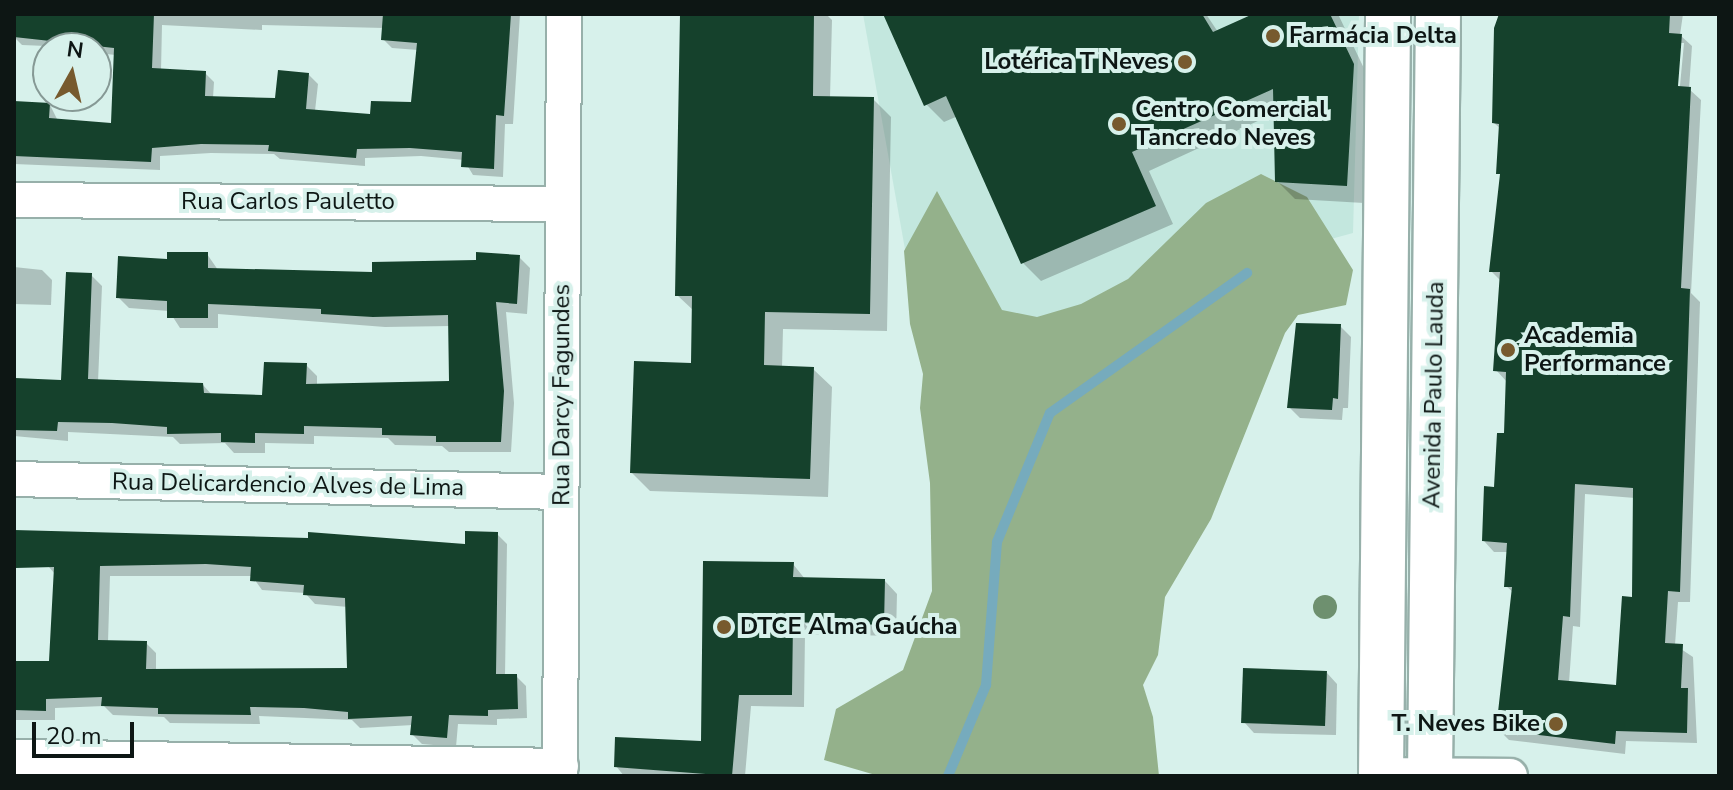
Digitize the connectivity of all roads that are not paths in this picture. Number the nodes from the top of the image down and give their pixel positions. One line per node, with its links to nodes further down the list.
1 (564, 14): 5 (street, Rua Darcy Fagundes)
2 (1388, 14): 10 (main road, Avenida Paulo Lauda)
3 (1438, 14): 11 (main road, Avenida Paulo Lauda)
4 (14, 200): 5 (street, Rua Carlos Pauletto)
5 (563, 204): 7 (street, Rua Darcy Fagundes)
6 (14, 479): 7 (street, Rua Delicardencio Alves de Lima)
7 (561, 492): 9 (street, Rua Darcy Fagundes)
8 (14, 757): 9 (street)
9 (560, 771)
10 (1381, 775): 11 (street)
11 (1430, 776): 12 (street)
12 (1510, 776)

